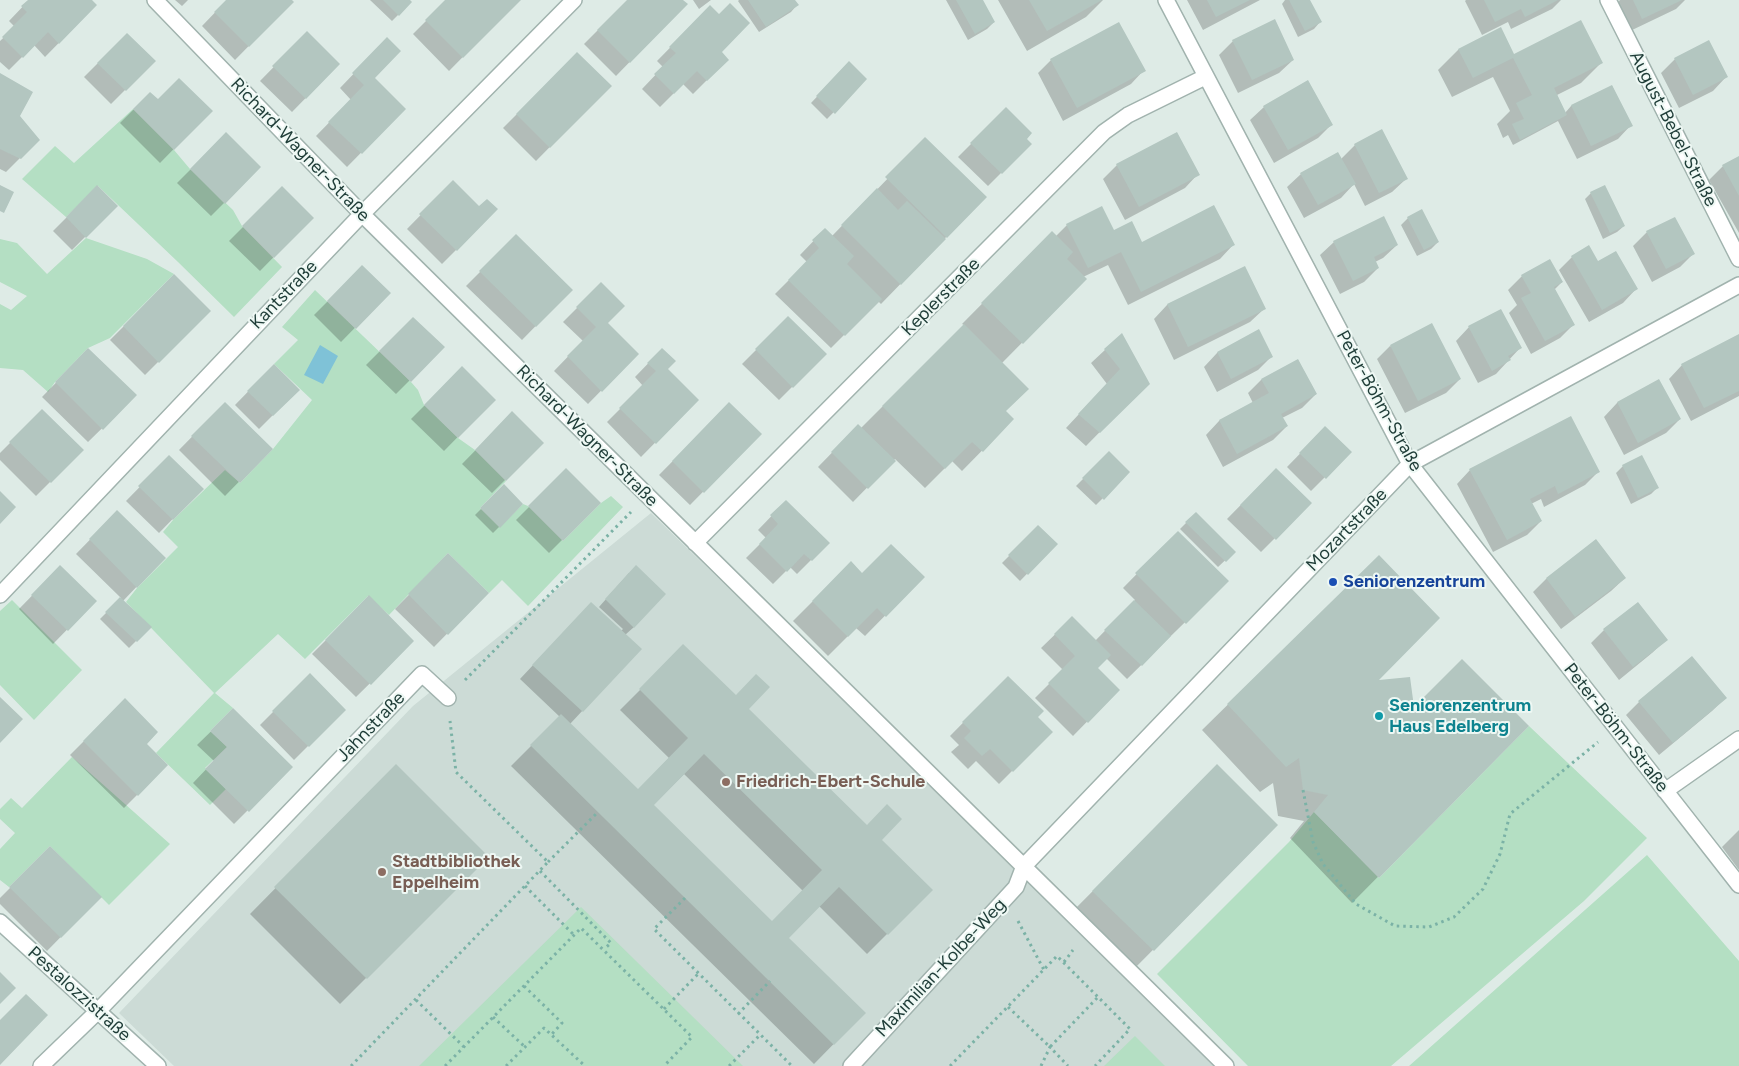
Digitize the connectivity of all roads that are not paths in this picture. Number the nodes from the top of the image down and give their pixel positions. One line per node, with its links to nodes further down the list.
1 (155, 0): 6 (street, Richard-Wagner-Straße)
2 (574, 0): 6 (street, Kantstraße)
3 (1166, 0): 5 (street, Peter-Böhm-Straße)
4 (1608, 0): 7 (street, August-Bebel-Straße)
5 (1205, 77): 9 (street, Peter-Böhm-Straße); 10 (street, Keplerstraße)
6 (362, 214): 10 (street, Richard-Wagner-Straße); 11 (street, Kantstraße)
7 (1739, 259)
8 (1739, 284): 9 (street, Mozartstraße)
9 (1410, 464): 14 (street, Peter-Böhm-Straße); 15 (street, Mozartstraße)
10 (695, 543): 15 (street, Richard-Wagner-Straße)
11 (0, 595)
12 (448, 698): 18 (street, Jahnstraße)
13 (1739, 739): 14 (street)
14 (1665, 791): 16 (street, Peter-Böhm-Straße)
15 (1024, 866): 21 (street, Maximilian-Kolbe-Weg); 22 (street, Richard-Wagner-Straße)
16 (1739, 885)
17 (0, 922): 18 (street, Pestalozzistraße)
18 (98, 1010): 19 (street); 20 (street, Pestalozzistraße)
19 (41, 1066)
20 (158, 1066)
21 (850, 1066)
22 (1226, 1066)

